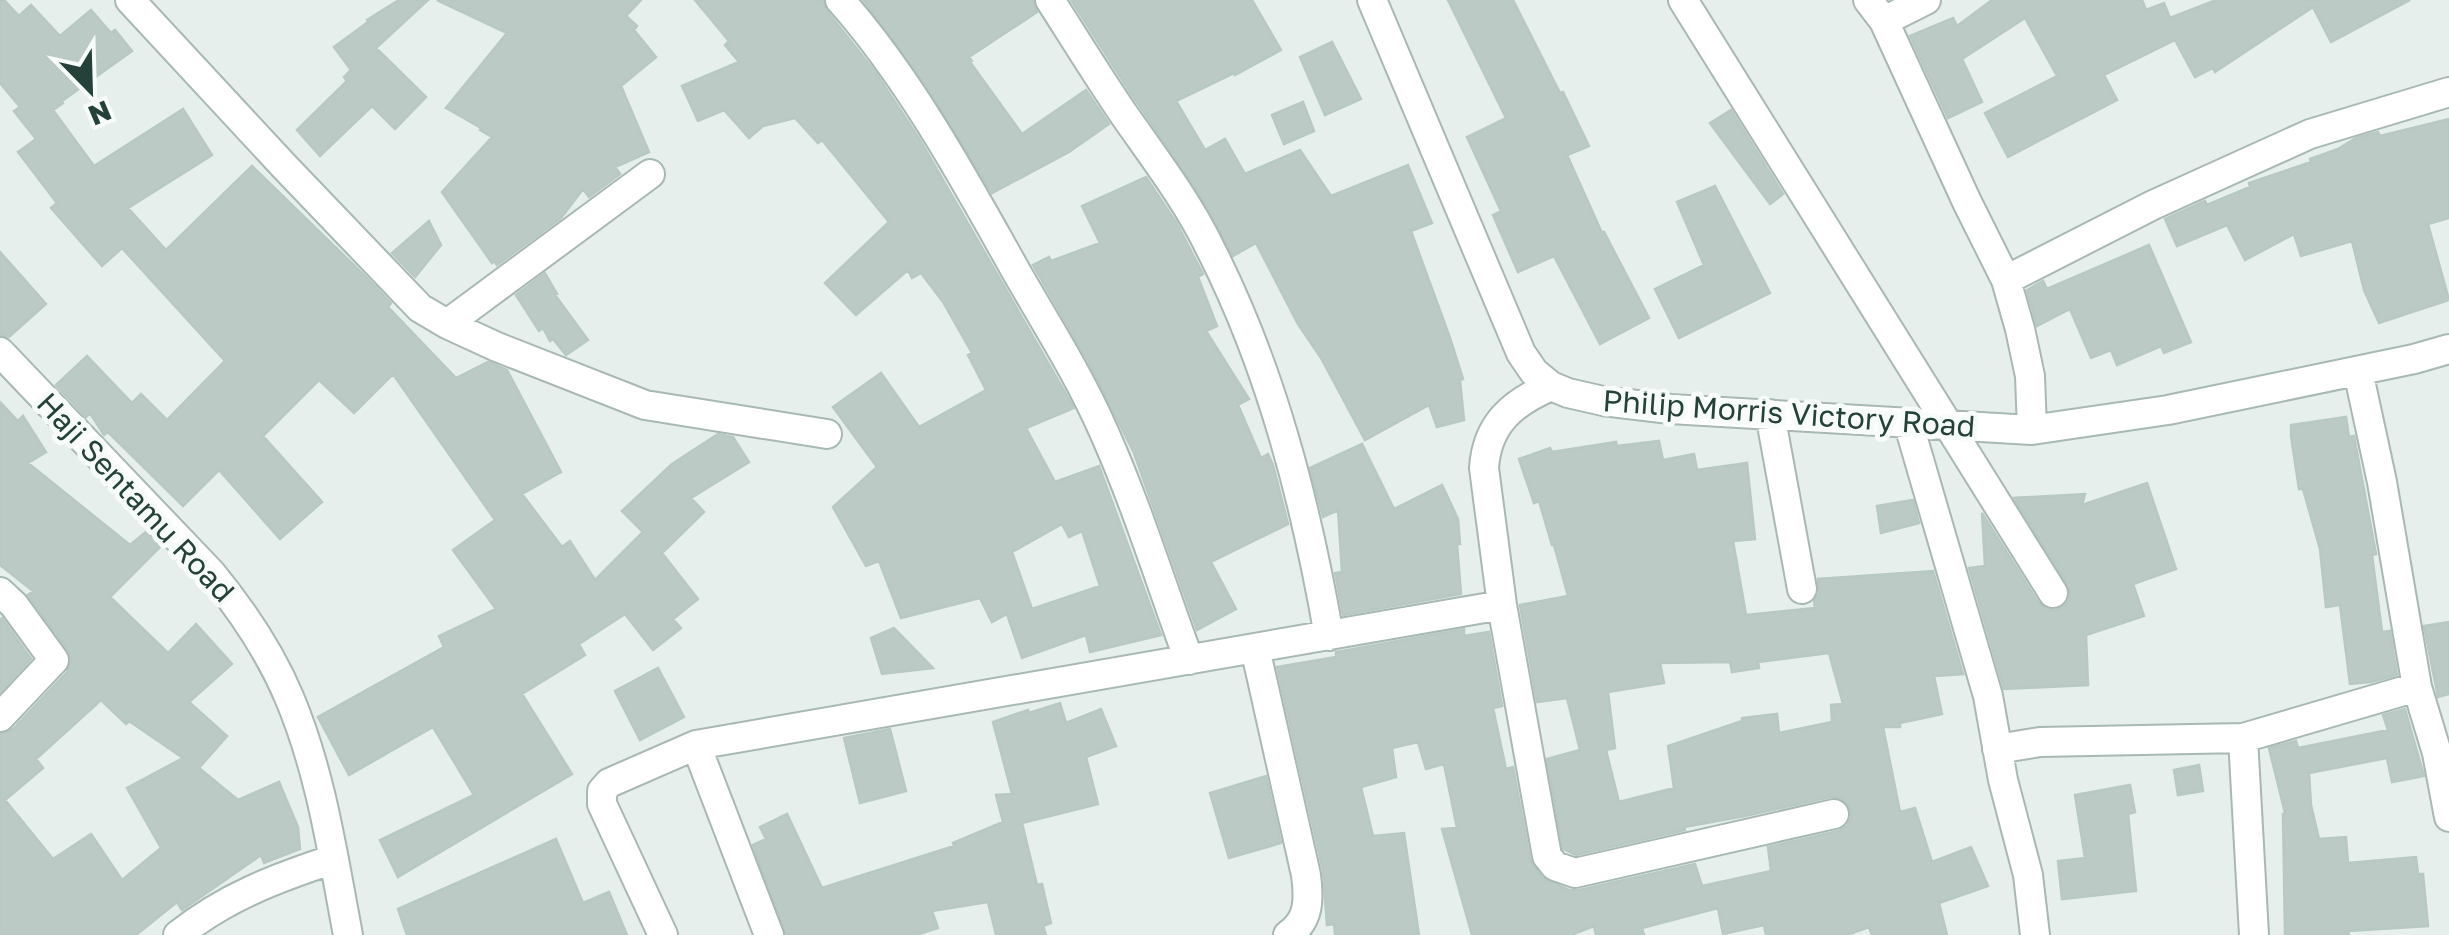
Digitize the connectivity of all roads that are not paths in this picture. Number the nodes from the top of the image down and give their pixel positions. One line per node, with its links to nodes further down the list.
1 (130, 0): 11 (street)
2 (840, 0): 26 (street)
3 (1050, 0): 24 (street)
4 (1372, 0): 15 (street)
5 (1683, 0): 22 (street)
6 (1926, 0): 7 (street)
7 (1876, 11): 10 (street)
8 (2449, 92): 10 (street)
9 (650, 174): 11 (street)
10 (2006, 280): 18 (street)
11 (447, 324): 19 (street)
12 (2449, 350): 14 (street, Philip Morris Victory Road)
13 (0, 352): 34 (street, Haji Sentamu Road)
14 (2358, 371): 18 (street, Philip Morris Victory Road); 27 (street)
15 (1552, 386): 16 (street, Philip Morris Victory Road); 23 (street)
16 (1770, 414): 17 (street, Philip Morris Victory Road); 20 (street)
17 (1908, 422): 18 (street, Philip Morris Victory Road); 31 (street)
18 (2032, 430)
19 (827, 434)
20 (1802, 588)
21 (0, 592): 28 (street)
22 (2053, 592)
23 (1502, 605): 24 (street); 32 (street)
24 (1329, 636): 25 (street)
25 (1255, 648): 26 (street); 39 (street)
26 (1189, 660): 30 (street)
27 (2417, 687): 29 (street); 33 (street)
28 (0, 717)
29 (2243, 738): 31 (street); 41 (street)
30 (696, 745): 37 (street); 38 (street)
31 (1996, 749): 40 (street)
32 (1834, 814)
33 (2449, 817)
34 (334, 860): 35 (street); 36 (street, Haji Sentamu Road)
35 (178, 935)
36 (348, 935)
37 (663, 935)
38 (769, 935)
39 (1288, 935)
40 (2035, 935)
41 (2254, 935)

